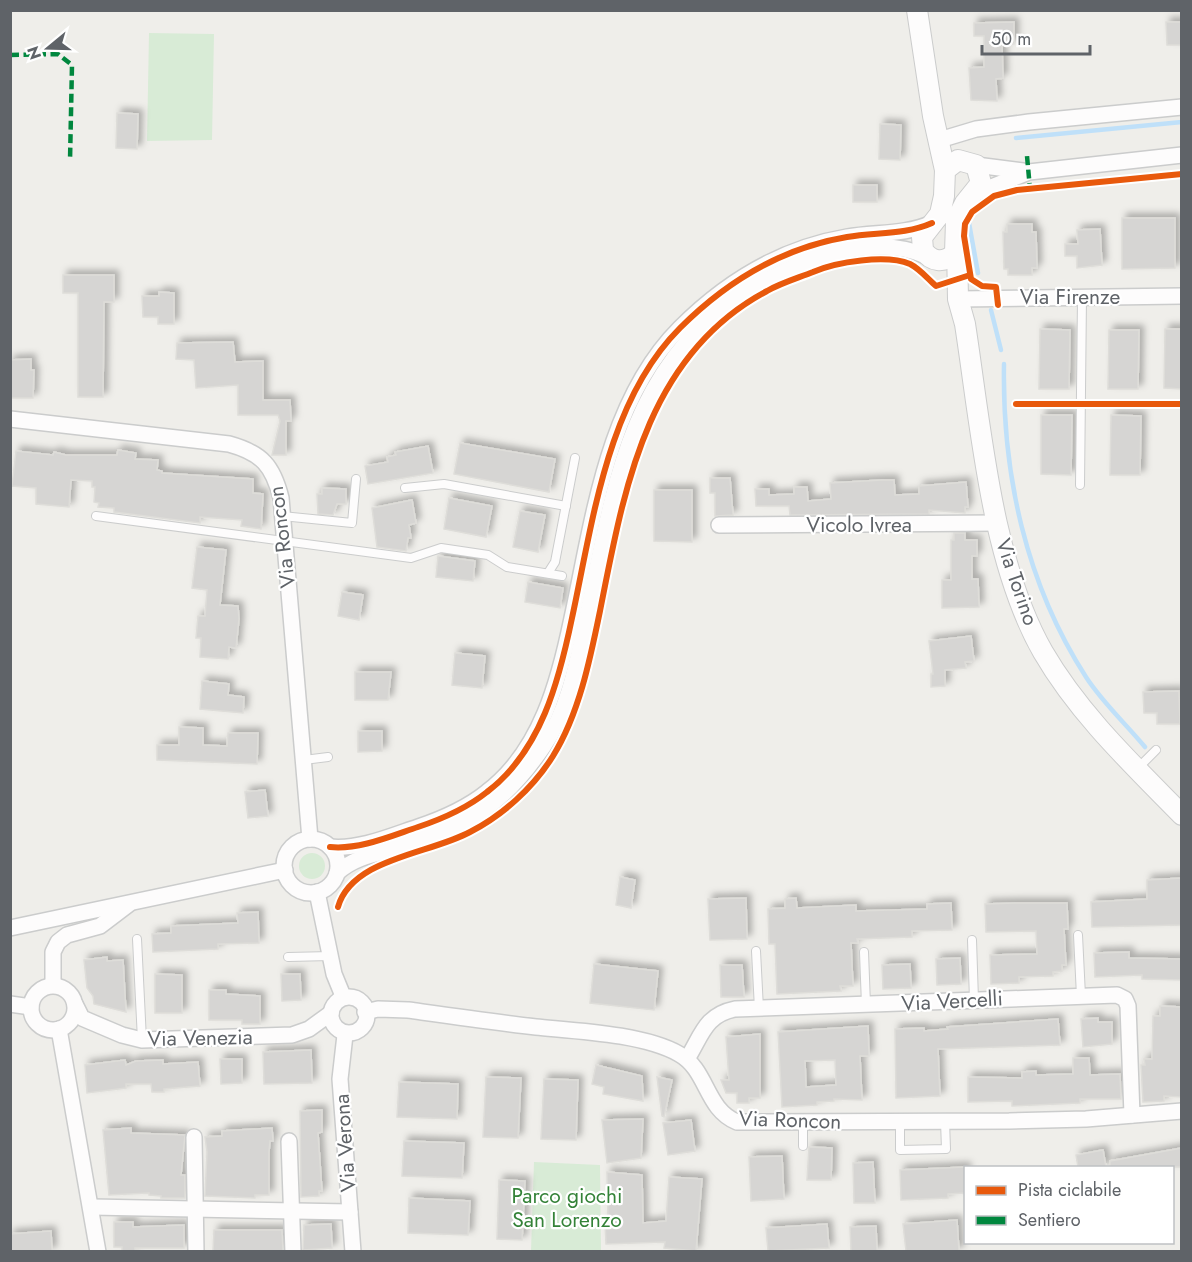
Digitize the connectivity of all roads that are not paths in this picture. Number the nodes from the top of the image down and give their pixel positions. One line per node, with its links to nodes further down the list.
1 (917, 10): 3 (street)
2 (1182, 107): 4 (street)
3 (933, 116): 4 (street); 7 (street)
4 (946, 138): 6 (street)
5 (1182, 155): 8 (street)
6 (970, 162): 7 (street); 8 (street); 9 (street)
7 (945, 170): 10 (street)
8 (1029, 172): 9 (street)
9 (974, 194): 11 (street, Via Torino)
10 (932, 223): 12 (street); 35 (street)
11 (957, 246): 12 (street); 15 (street, Via Torino)
12 (929, 257): 15 (street, Via Torino); 37 (street)
13 (1182, 296): 14 (street, Via Firenze)
14 (1082, 297): 15 (street, Via Firenze); 19 (lane)
15 (958, 299): 24 (street, Via Torino)
16 (10, 419): 23 (street, Via Roncon)
17 (575, 458): 21 (lane)
18 (356, 479): 23 (lane)
19 (1080, 485)
20 (405, 488): 21 (lane)
21 (566, 506): 27 (lane)
22 (96, 516): 26 (lane)
23 (282, 516): 26 (street, Via Roncon)
24 (998, 523): 25 (street, Vicolo Ivrea); 32 (street, Via Torino)
25 (719, 525)
26 (284, 539): 27 (lane); 31 (street, Via Roncon)
27 (548, 573): 28 (lane)
28 (562, 576)
29 (1156, 750): 32 (lane)
30 (328, 757): 31 (lane)
31 (304, 760): 34 (street, Via Roncon)
32 (1136, 769): 33 (street, Via Torino)
33 (1182, 815)
34 (310, 839): 35 (street); 36 (street)
35 (330, 847): 37 (street)
36 (285, 870): 38 (street); 39 (street)
37 (337, 873): 38 (street)
38 (317, 892): 46 (street)
39 (134, 901): 40 (street); 48 (street)
40 (10, 928)
41 (1078, 935): 50 (lane)
42 (137, 939): 61 (lane)
43 (972, 940): 51 (lane)
44 (756, 951): 56 (lane)
45 (864, 952): 54 (lane)
46 (331, 956): 47 (lane); 49 (street)
47 (288, 957)
48 (53, 985): 53 (street, Via Venezia); 55 (street)
49 (343, 996): 57 (street); 58 (street)
50 (1081, 996): 51 (street, Via Vercelli); 64 (street, Via Vercelli)
51 (974, 1000): 54 (street, Via Vercelli)
52 (10, 1004): 55 (street)
53 (75, 1004): 59 (street); 61 (street, Via Venezia)
54 (867, 1005): 56 (street, Via Vercelli)
55 (32, 1007): 59 (street)
56 (759, 1009): 62 (street, Via Vercelli)
57 (365, 1012): 60 (street); 62 (street, Via Roncon)
58 (331, 1013): 60 (street); 61 (street, Via Venezia)
59 (59, 1029): 71 (street)
60 (345, 1035): 74 (street, Via Verona)
61 (142, 1040)
62 (687, 1059): 67 (street, Via Roncon)
63 (1182, 1111): 64 (street, Via Roncon)
64 (1132, 1115): 65 (street, Via Roncon)
65 (945, 1120): 66 (street, Via Roncon); 66 (lane)
66 (900, 1121): 67 (street, Via Roncon)
67 (803, 1122): 70 (lane)
68 (194, 1137): 72 (street)
69 (290, 1141): 73 (street)
70 (803, 1146)
71 (92, 1207): 72 (street); 75 (street)
72 (195, 1209): 73 (street); 76 (street)
73 (292, 1211): 74 (street); 77 (street)
74 (350, 1212): 78 (street, Via Verona)
75 (98, 1251)
76 (196, 1251)
77 (293, 1251)
78 (353, 1251)

